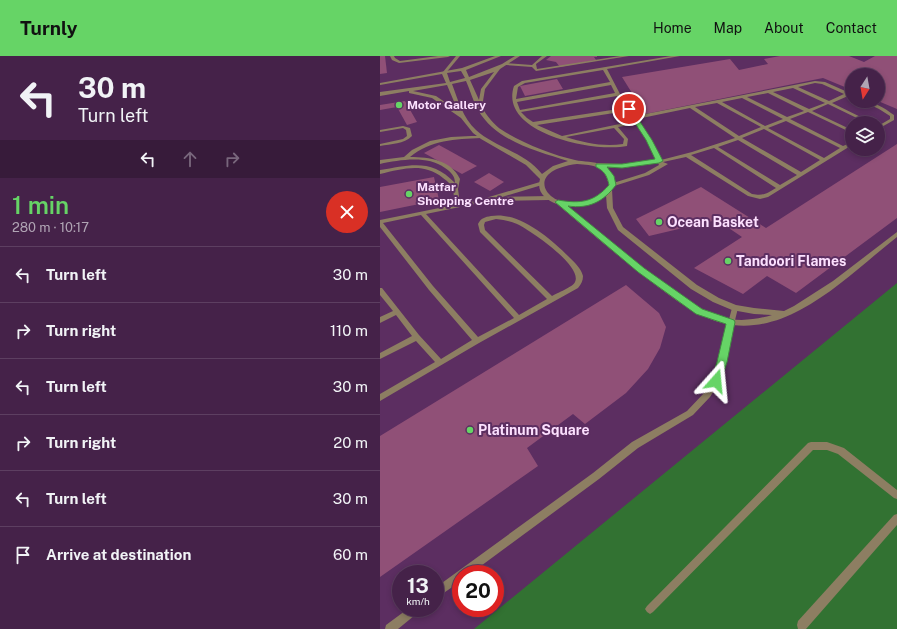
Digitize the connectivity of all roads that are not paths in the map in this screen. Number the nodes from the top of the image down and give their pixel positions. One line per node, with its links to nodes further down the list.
1 (392, 56): 2 (lane)
2 (448, 56)
3 (458, 56): 14 (lane)
4 (499, 56): 12 (street)
5 (518, 56): 9 (street)
6 (545, 56): 10 (lane)
7 (627, 56): 10 (lane)
8 (678, 56): 11 (lane)
9 (506, 64): 10 (lane); 13 (street)
10 (533, 66)
11 (604, 68): 17 (lane); 27 (lane)
12 (463, 69): 14 (street); 15 (street)
13 (499, 69): 15 (street); 33 (street)
14 (444, 73): 16 (street); 18 (street)
15 (468, 79): 16 (street); 33 (street)
16 (449, 83): 20 (street); 37 (street)
17 (612, 83): 24 (lane); 27 (lane)
18 (380, 84)
19 (793, 86): 21 (lane); 22 (lane); 29 (lane)
20 (399, 91): 23 (street); 37 (street)
21 (768, 91): 25 (lane); 35 (lane)
22 (845, 93)
23 (380, 94)
24 (618, 94): 32 (lane); 34 (lane)
25 (742, 96): 28 (lane); 38 (lane)
26 (845, 97): 29 (lane)
27 (514, 101): 34 (lane)
28 (717, 101): 30 (lane); 43 (lane)
29 (829, 104): 35 (lane); 36 (lane)
30 (690, 106): 39 (lane); 48 (lane)
31 (881, 108): 41 (lane)
32 (629, 109): 39 (lane); 40 (lane)
33 (481, 110): 57 (street)
34 (519, 111): 40 (lane)
35 (810, 112): 38 (lane); 44 (lane)
36 (856, 116)
37 (463, 117): 46 (street)
38 (787, 119): 43 (lane); 51 (lane)
39 (635, 120): 42 (lane); 58 (lane)
40 (532, 124): 47 (lane)
41 (885, 124)
42 (615, 126): 47 (lane); 47 (lane)
43 (765, 128): 48 (lane); 55 (lane)
44 (845, 129)
45 (380, 131): 49 (lane)
46 (481, 137): 53 (lane); 63 (street)
47 (562, 137)
48 (737, 137): 50 (lane); 62 (lane)
49 (380, 145)
50 (713, 146): 52 (lane); 66 (lane)
51 (843, 148): 55 (lane)
52 (687, 155): 58 (lane); 66 (lane)
53 (406, 158): 54 (lane); 56 (lane)
54 (419, 158): 60 (lane); 65 (lane)
55 (823, 160): 62 (lane)
56 (380, 162)
57 (577, 162): 59 (street); 63 (street)
58 (661, 163): 59 (lane); 64 (lane)
59 (598, 165): 64 (street)
60 (415, 166): 61 (lane); 65 (lane)
61 (380, 172)
62 (800, 174): 66 (lane)
63 (541, 181): 67 (street); 68 (lane)
64 (611, 187): 69 (street); 76 (street)
65 (456, 188): 70 (lane)
66 (780, 188)
67 (549, 198): 68 (lane); 69 (street)
68 (490, 199): 70 (lane)
69 (558, 202): 81 (street)
70 (457, 206): 71 (lane)
71 (422, 213): 72 (lane); 79 (lane)
72 (380, 222): 83 (lane)
73 (897, 234): 78 (street)
74 (380, 290): 77 (lane)
75 (551, 300): 75 (lane); 79 (lane)
76 (736, 308): 78 (street); 81 (lane)
77 (397, 312): 80 (lane); 82 (lane)
78 (784, 313): 81 (street)
79 (518, 318): 83 (lane)
80 (380, 320)
81 (730, 322): 89 (lane)
82 (417, 336): 84 (lane); 85 (lane)
83 (477, 341): 85 (lane)
84 (380, 356)
85 (440, 363): 86 (lane)
86 (380, 398)
87 (897, 495): 92 (lane)
88 (897, 518): 94 (lane)
89 (473, 565)
90 (452, 581): 91 (lane)
91 (444, 587)
92 (650, 609)
93 (405, 617): 95 (lane)
94 (802, 625)
95 (390, 629)

